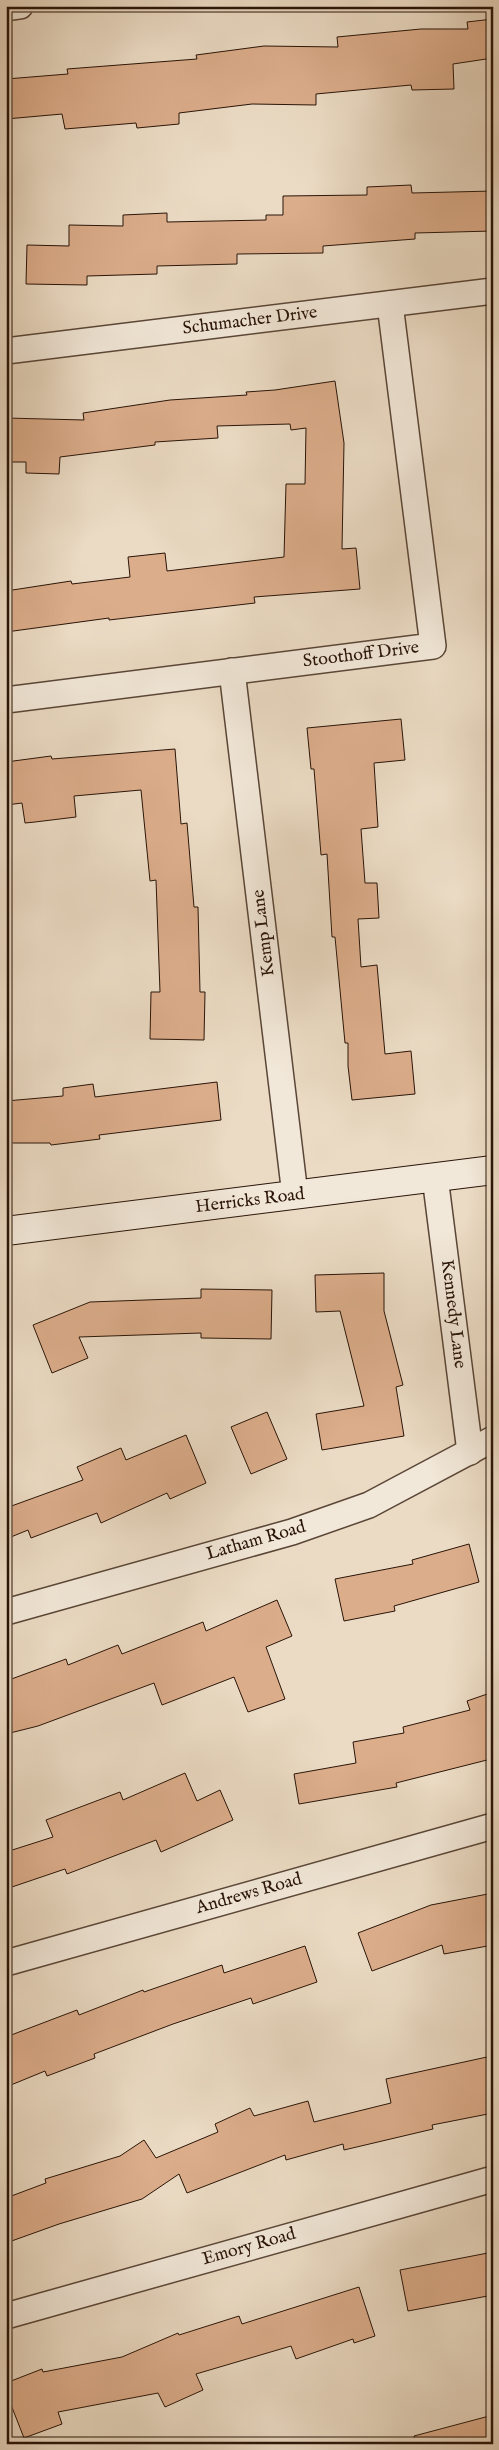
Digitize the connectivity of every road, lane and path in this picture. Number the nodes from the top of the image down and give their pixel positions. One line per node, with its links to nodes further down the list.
1 (20, 6): 2 (street)
2 (6, 8)
3 (493, 291): 4 (street, Schumacher Drive)
4 (390, 304): 5 (street, Schumacher Drive); 6 (street, Stoothoff Drive)
5 (6, 351)
6 (232, 671): 7 (street, Stoothoff Drive); 10 (street, Kemp Lane)
7 (6, 700)
8 (493, 1170): 9 (main road, Herricks Road)
9 (435, 1177): 10 (main road, Herricks Road); 13 (street, Kennedy Lane)
10 (295, 1195): 11 (main road, Herricks Road)
11 (6, 1231)
12 (493, 1440): 13 (street, Latham Road)
13 (470, 1452): 14 (street, Latham Road)
14 (6, 1612)
15 (493, 1826): 16 (street, Andrews Road)
16 (6, 1963)
17 (493, 2179): 18 (street, Emory Road)
18 (6, 2316)

